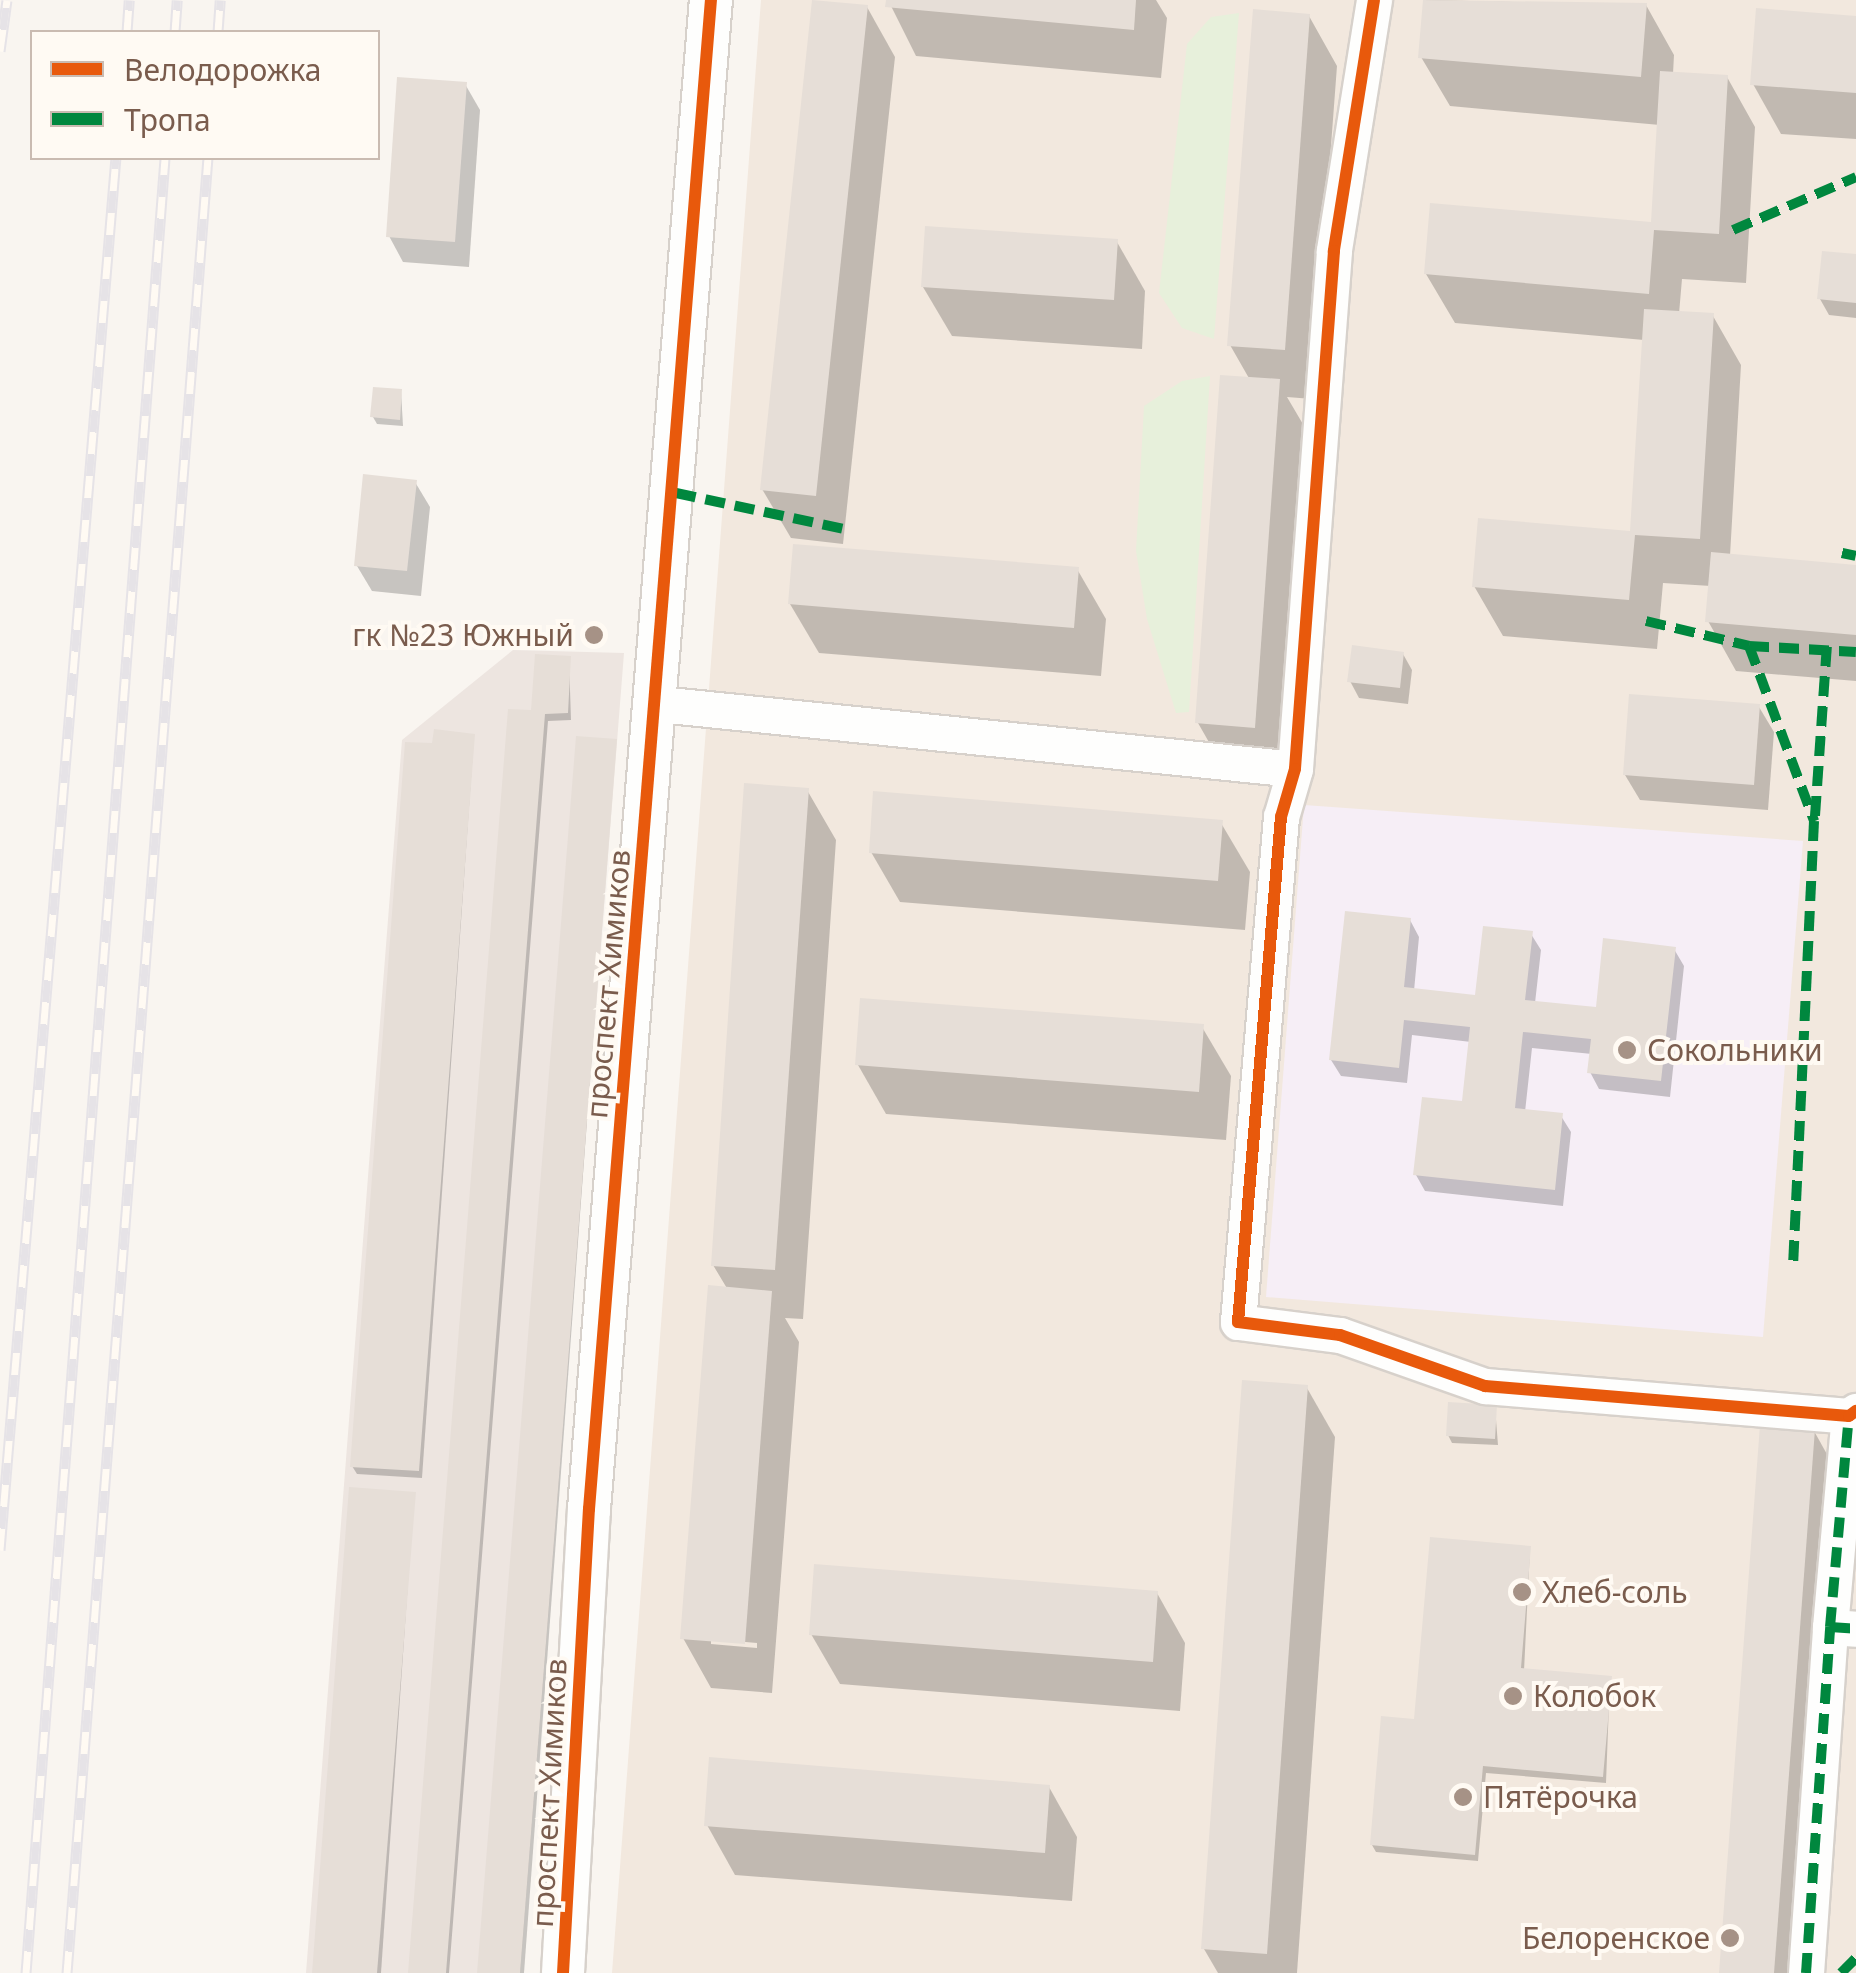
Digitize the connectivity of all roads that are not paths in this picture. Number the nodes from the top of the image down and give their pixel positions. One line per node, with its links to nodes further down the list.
1 (711, 0): 3 (street, проспект Химиков)
2 (1374, 0): 4 (street)
3 (659, 704): 4 (street); 7 (street, проспект Химиков)
4 (1294, 769): 5 (street)
5 (1852, 1414): 6 (street)
6 (1843, 1628): 8 (street)
7 (563, 1973)
8 (1806, 1973)

